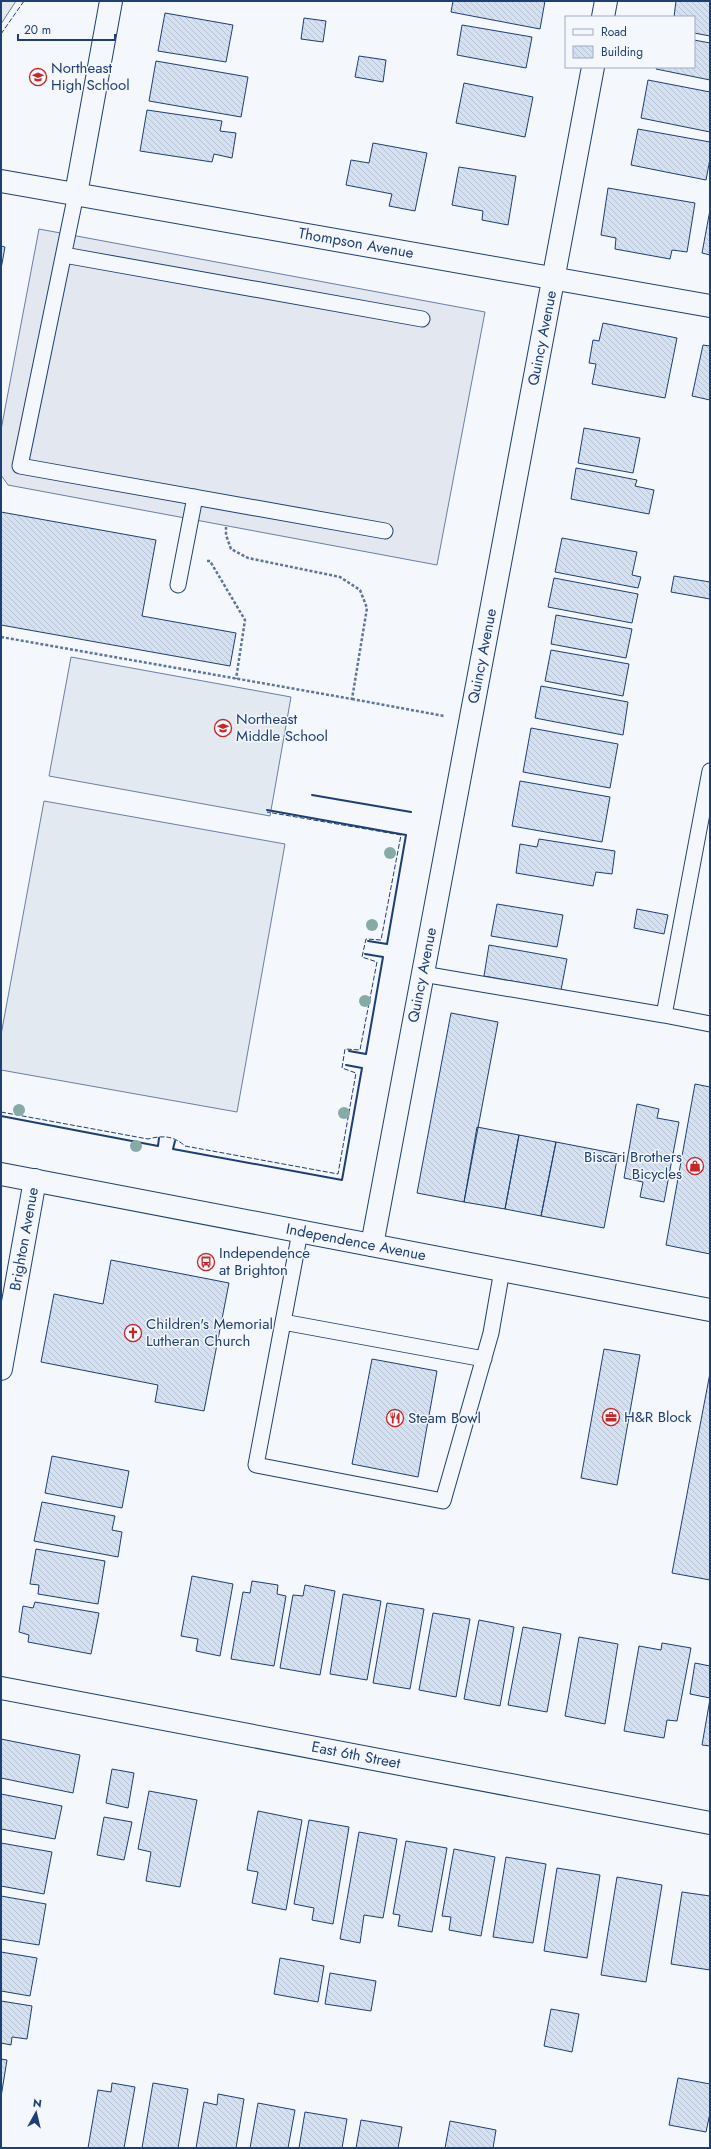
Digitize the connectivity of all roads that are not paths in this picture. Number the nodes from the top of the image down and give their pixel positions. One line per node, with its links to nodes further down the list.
1 (111, 1): 6 (street)
2 (606, 1): 3 (street)
3 (602, 16)
4 (593, 68): 8 (street, Quincy Avenue)
5 (1, 181): 6 (street, Thompson Avenue)
6 (76, 194): 7 (lane); 8 (street, Thompson Avenue)
7 (64, 255): 10 (lane); 11 (lane)
8 (553, 278): 9 (street, Thompson Avenue); 15 (street, Quincy Avenue)
9 (710, 306)
10 (422, 319)
11 (195, 497): 12 (lane); 13 (lane)
12 (385, 531)
13 (178, 585)
14 (710, 771): 16 (lane)
15 (423, 974): 16 (lane); 21 (street, Quincy Avenue)
16 (664, 1015): 17 (lane)
17 (710, 1024)
18 (1, 1174): 19 (street, Independence Avenue)
19 (35, 1180): 20 (street, Independence Avenue); 26 (street, Brighton Avenue)
20 (300, 1232): 21 (street, Independence Avenue); 24 (lane)
21 (372, 1245): 22 (street, Independence Avenue)
22 (502, 1270): 23 (street, Independence Avenue); 25 (lane)
23 (710, 1310)
24 (283, 1322): 25 (lane); 25 (lane)
25 (484, 1359)
26 (1, 1369)
27 (1, 1688): 28 (street, East 6th Street)
28 (710, 1823)

